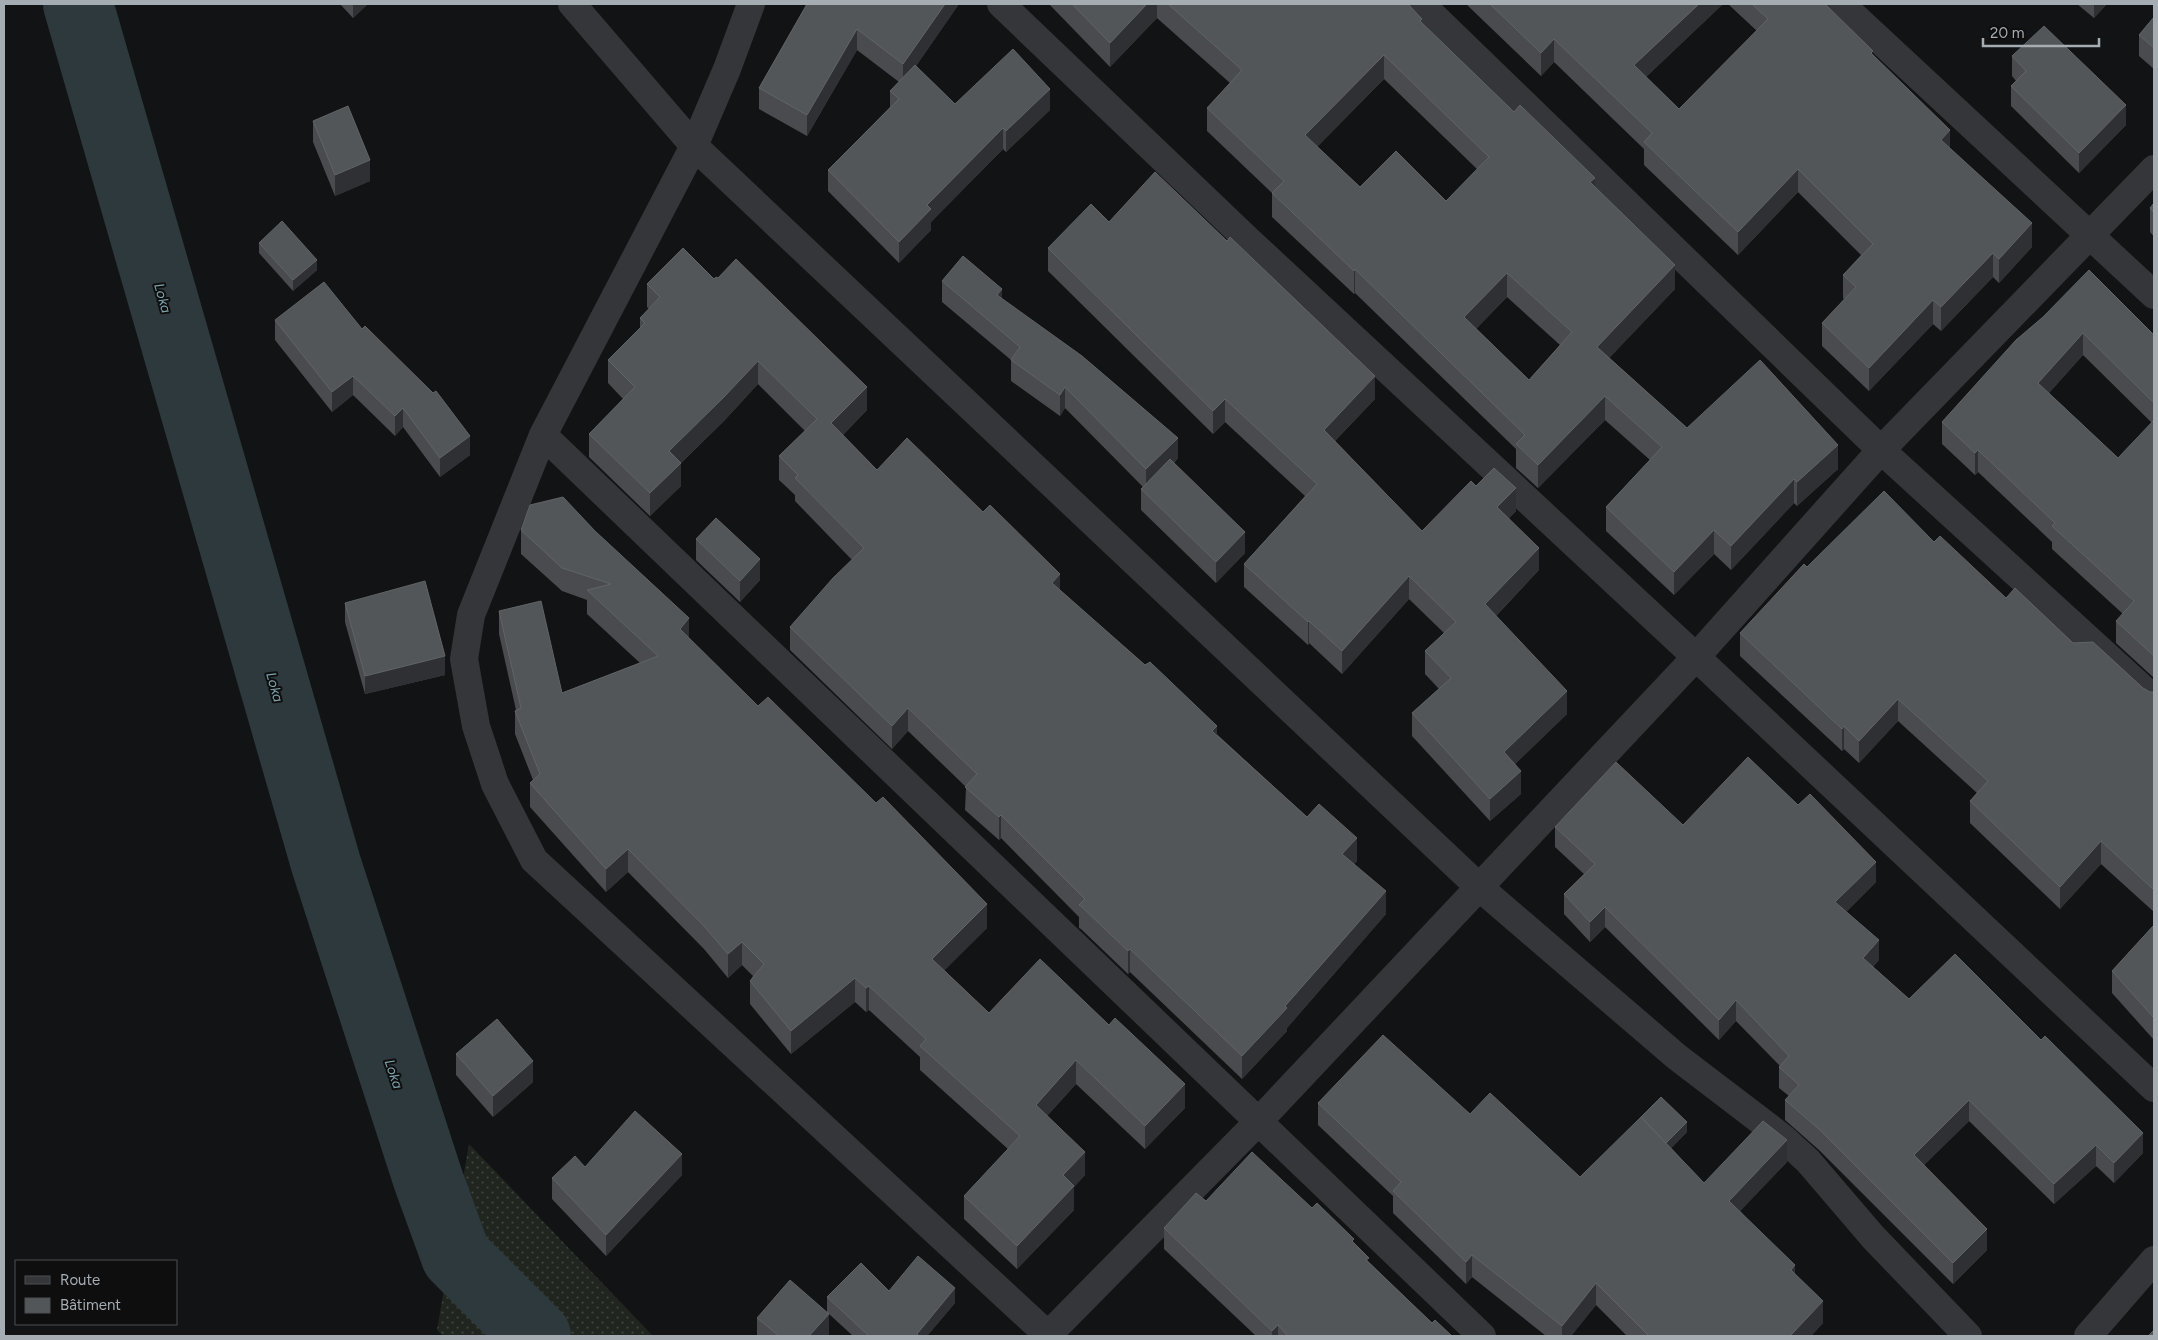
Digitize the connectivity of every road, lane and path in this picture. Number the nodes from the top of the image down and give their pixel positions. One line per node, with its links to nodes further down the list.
1 (572, 4): 6 (street)
2 (751, 4): 6 (street)
3 (1001, 4): 12 (street)
4 (1420, 4): 11 (street)
5 (1841, 4): 8 (street)
6 (694, 146): 10 (street); 14 (street)
7 (2154, 169): 8 (street)
8 (2091, 236): 9 (street); 11 (street)
9 (2154, 295)
10 (543, 435): 16 (street); 18 (street)
11 (1881, 450): 12 (street); 13 (street)
12 (1696, 657): 14 (street); 15 (street)
13 (2154, 700)
14 (1479, 887): 16 (street); 20 (street)
15 (2154, 1088)
16 (1257, 1123): 18 (street); 19 (street)
17 (2154, 1260): 21 (street)
18 (1048, 1336)
19 (1482, 1336)
20 (1968, 1336)
21 (2088, 1336)

